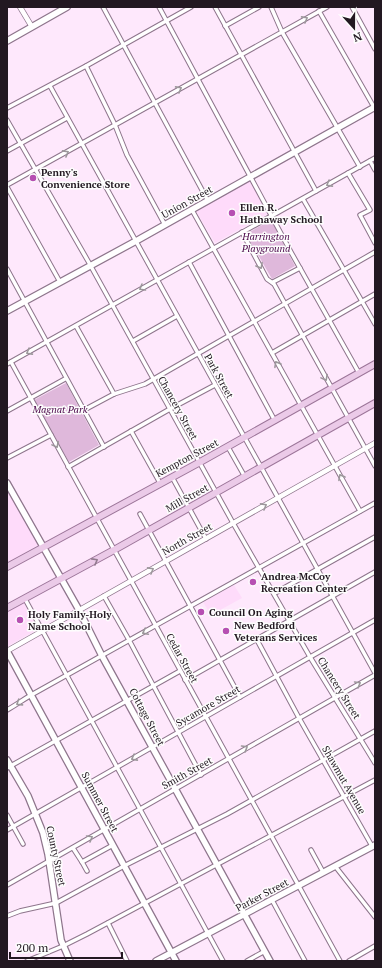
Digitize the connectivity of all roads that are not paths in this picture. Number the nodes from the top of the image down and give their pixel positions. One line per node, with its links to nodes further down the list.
1 (20, 7): 14 (street)
2 (67, 7): 14 (main road)
3 (103, 7): 17 (street)
4 (159, 7): 12 (street)
5 (190, 7): 12 (street)
6 (215, 7): 13 (street)
7 (259, 7): 13 (street)
8 (271, 7): 15 (street)
9 (327, 7): 11 (street)
10 (352, 7): 18 (street)
11 (319, 11): 15 (street, one-way to 11); 25 (street)
12 (166, 21): 17 (street); 21 (street)
13 (225, 26): 19 (street)
14 (32, 27): 16 (main road)
15 (282, 32): 19 (street); 29 (street)
16 (7, 41)
17 (123, 45): 20 (street); 23 (street)
18 (375, 49)
19 (241, 55): 21 (street); 33 (street)
20 (86, 66): 22 (street); 28 (street)
21 (198, 79): 23 (street, one-way to 21); 40 (street)
22 (50, 86): 24 (street); 26 (street, Park Street)
23 (155, 103): 28 (street); 44 (street)
24 (7, 108)
25 (375, 108): 29 (main road, Union Street)
26 (67, 118): 30 (street); 31 (street, Park Street)
27 (7, 120): 30 (street, Chancery Street)
28 (115, 125): 31 (street); 47 (street)
29 (338, 128): 33 (main road, Union Street); 36 (street)
30 (21, 144): 32 (street); 37 (street, Chancery Street)
31 (82, 144): 37 (street, one-way to 31); 49 (street, Park Street)
32 (7, 151)
33 (295, 152): 40 (main road, Union Street); 42 (street)
34 (375, 158): 35 (street)
35 (370, 161): 36 (street); 38 (street)
36 (360, 167): 39 (street)
37 (35, 170): 41 (street); 54 (street, Chancery Street)
38 (375, 170)
39 (348, 173): 42 (street, one-way to 42); 50 (street)
40 (251, 177): 44 (main road, Union Street); 46 (street)
41 (7, 186): 59 (street)
42 (316, 191): 43 (street)
43 (303, 199): 46 (street); 57 (street)
44 (208, 201): 45 (main road, Union Street)
45 (192, 210): 47 (main road, Union Street); 51 (street)
46 (272, 216): 48 (street); 55 (street)
47 (165, 225): 49 (main road, Union Street)
48 (242, 232): 51 (street); 60 (street, one-way to 60)
49 (136, 241): 54 (main road, Union Street); 58 (street, Park Street)
50 (375, 243)
51 (213, 248): 53 (street); 70 (street)
52 (375, 252): 57 (street)
53 (189, 262): 58 (street); 73 (street)
54 (91, 266): 59 (main road, Union Street); 66 (street, Chancery Street)
55 (300, 268): 60 (street); 61 (street)
56 (7, 269): 63 (street)
57 (344, 270): 61 (street); 64 (street)
58 (157, 280): 66 (street, one-way to 66); 68 (street, Park Street)
59 (60, 282): 63 (main road, Union Street)
60 (273, 282): 65 (street)
61 (311, 288): 65 (street); 69 (street)
62 (375, 294): 64 (street)
63 (25, 302): 67 (main road, Union Street); 76 (street)
64 (362, 302): 69 (street); 71 (street)
65 (285, 303): 70 (street); 74 (street)
66 (112, 305): 72 (street); 75 (street, Chancery Street)
67 (7, 311)
68 (177, 316): 75 (street); 77 (street, Park Street)
69 (330, 320): 74 (street); 81 (street)
70 (254, 321): 73 (street); 78 (street)
71 (375, 324)
72 (76, 326): 76 (street); 86 (street)
73 (228, 335): 77 (street); 94 (street)
74 (302, 336): 78 (street); 85 (street, one-way to 85)
75 (133, 341): 82 (street, Chancery Street)
76 (47, 342): 79 (street, one-way to 79); 83 (street)
77 (198, 353): 82 (street); 84 (street, Park Street)
78 (272, 353): 89 (street, one-way to 78)
79 (9, 363): 87 (street, Cedar Street)
80 (375, 364): 81 (main road, Kempton Street)
81 (359, 373): 85 (main road, Kempton Street)
82 (153, 378): 86 (street); 90 (street, Chancery Street)
83 (66, 379): 87 (street); 91 (street)
84 (215, 385): 90 (street); 98 (street, Park Street)
85 (331, 389): 89 (main road, Kempton Street); 93 (street)
86 (114, 394): 91 (street)
87 (31, 398): 92 (street); 96 (street, Cedar Street)
88 (375, 403): 93 (main road, Mill Street)
89 (301, 406): 94 (main road, Kempton Street); 97 (street)
90 (170, 409): 95 (street); 104 (street, Chancery Street)
91 (84, 410): 100 (street)
92 (7, 411)
93 (348, 418): 97 (main road, Mill Street); 102 (street)
94 (275, 421): 98 (main road, Kempton Street)
95 (131, 431): 100 (street); 112 (street)
96 (50, 435): 103 (street); 107 (street, Cedar Street, one-way to 107)
97 (317, 436): 105 (street); 108 (main road, Mill Street)
98 (245, 438): 101 (main road, Kempton Street); 108 (street, Park Street)
99 (375, 443): 102 (street, North Street)
100 (104, 447): 107 (street)
101 (228, 447): 104 (main road, Kempton Street); 110 (street)
102 (365, 449): 105 (street, North Street); 106 (street)
103 (7, 458)
104 (199, 462): 109 (main road, Kempton Street); 113 (street, Chancery Street)
105 (334, 466): 114 (street, North Street); 117 (street, one-way to 105)
106 (375, 466)
107 (68, 467): 119 (street, Cedar Street)
108 (261, 467): 110 (main road, Mill Street); 114 (street, Park Street)
109 (172, 477): 112 (main road, Kempton Street); 116 (street)
110 (245, 477): 113 (main road, Mill Street)
111 (7, 483): 125 (main road, Cottage Street)
112 (160, 483): 119 (main road, Kempton Street)
113 (216, 493): 116 (main road, Mill Street); 120 (street, Chancery Street)
114 (278, 498): 120 (street, North Street, one-way to 114); 124 (street, Park Street)
115 (375, 503): 117 (street)
116 (189, 508): 121 (main road, Mill Street); 123 (street)
117 (360, 511): 124 (street)
118 (140, 514): 121 (street)
119 (96, 518): 125 (main road, Kempton Street); 126 (street, Cedar Street)
120 (233, 523): 123 (street, North Street); 129 (street, Chancery Street)
121 (150, 531): 126 (main road, Mill Street); 127 (street)
122 (375, 537): 130 (street)
123 (206, 539): 127 (street, North Street)
124 (303, 543): 129 (street); 130 (street, Park Street)
125 (43, 548): 128 (main road, Kempton Street); 132 (main road, Cottage Street)
126 (114, 550): 132 (main road, Mill Street, one-way to 126); 133 (street, Cedar Street)
127 (166, 561): 133 (street, North Street, one-way to 127); 138 (street)
128 (7, 567)
129 (259, 568): 134 (street, Chancery Street); 138 (street)
130 (318, 569): 134 (street); 136 (street, Park Street)
131 (375, 572): 136 (street)
132 (61, 580): 137 (main road, Mill Street); 140 (main road, Cottage Street)
133 (131, 581): 135 (street, North Street); 143 (street, Cedar Street)
134 (275, 593): 141 (street, Chancery Street)
135 (104, 596): 140 (street, North Street); 146 (street)
136 (332, 597): 141 (street); 145 (street, Park Street)
137 (25, 599): 139 (main road, Mill Street); 144 (street)
138 (190, 606): 143 (street); 151 (street)
139 (7, 608)
140 (79, 610): 144 (street, North Street); 149 (main road, Cottage Street)
141 (290, 620): 147 (street); 150 (street, Chancery Street)
142 (375, 620): 145 (street, Sycamore Street)
143 (156, 627): 146 (street, one-way to 146); 152 (street, Cedar Street)
144 (42, 631): 148 (street, North Street); 154 (street)
145 (352, 632): 150 (street, Sycamore Street); 153 (street, Park Street)
146 (129, 640): 149 (street); 157 (street)
147 (257, 640): 151 (street); 155 (street, Shawmut Avenue)
148 (7, 651): 158 (main road, Summer Street)
149 (102, 656): 154 (street); 161 (main road, Cottage Street)
150 (310, 656): 155 (street, Sycamore Street); 160 (street, Chancery Street)
151 (220, 660): 156 (street); 159 (street)
152 (180, 671): 156 (street, Cedar Street); 157 (street)
153 (375, 674): 160 (street, Smith Street, one-way to 153)
154 (67, 676): 158 (street); 165 (street)
155 (277, 676): 159 (street, Sycamore Street); 164 (street, Shawmut Avenue)
156 (185, 680): 163 (street, Cedar Street)
157 (153, 686): 161 (street); 167 (street)
158 (31, 695): 162 (street, one-way to 162); 169 (main road, Summer Street)
159 (240, 697): 163 (street, Sycamore Street)
160 (336, 697): 164 (street, Smith Street); 168 (street, Chancery Street)
161 (127, 700): 165 (street); 170 (main road, Cottage Street)
162 (7, 710)
163 (205, 717): 167 (street, Sycamore Street); 171 (street, Cedar Street)
164 (299, 718): 171 (street, Smith Street, one-way to 164); 173 (street, Shawmut Avenue)
165 (92, 720): 169 (street); 176 (street)
166 (375, 731): 168 (street)
167 (178, 732): 170 (street, Sycamore Street); 177 (street)
168 (361, 739): 173 (street); 174 (street, Chancery Street)
169 (56, 740): 175 (street); 179 (main road, Summer Street)
170 (153, 748): 176 (street, Sycamore Street, one-way to 176); 180 (main road, Cottage Street)
171 (228, 759): 177 (street, Smith Street); 182 (street, Cedar Street)
172 (7, 760): 175 (main road, County Street)
173 (323, 761): 181 (street, Shawmut Avenue); 182 (street)
174 (375, 763)
175 (9, 767): 184 (main road, County Street)
176 (117, 767): 179 (street, Sycamore Street); 183 (street)
177 (201, 775): 180 (street, Smith Street)
178 (375, 780): 181 (street)
179 (82, 788): 184 (street, Sycamore Street); 189 (main road, Summer Street)
180 (175, 789): 183 (street, Smith Street); 187 (main road, Cottage Street)
181 (344, 797): 190 (street); 193 (street, Shawmut Avenue)
182 (251, 801): 187 (street); 190 (street, Cedar Street)
183 (140, 809): 189 (street, Smith Street); 195 (street)
184 (36, 814): 186 (street, Sycamore Street); 197 (main road, County Street)
185 (7, 815): 186 (street)
186 (14, 827): 188 (street, Sycamore Street); 191 (street)
187 (197, 829): 195 (street); 199 (main road, Cottage Street)
188 (7, 830)
189 (104, 830): 192 (main road, Summer Street); 194 (street, Smith Street, one-way to 189)
190 (271, 836): 199 (street); 206 (street, Cedar Street)
191 (23, 844)
192 (113, 846): 198 (street); 200 (main road, Summer Street)
193 (374, 847): 201 (main road, Parker Street)
194 (73, 848): 197 (street, Smith Street); 198 (street)
195 (161, 848): 200 (street); 205 (street)
196 (311, 850): 203 (street)
197 (49, 862): 204 (street, Smith Street); 208 (main road, County Street)
198 (82, 862): 202 (street)
199 (217, 865): 205 (street); 210 (main road, Cottage Street)
200 (124, 866): 208 (street); 209 (main road, Summer Street)
201 (336, 866): 203 (main road, Parker Street); 212 (street)
202 (86, 871)
203 (323, 872): 206 (main road, Parker Street)
204 (7, 885)
205 (181, 885): 209 (street); 214 (street)
206 (298, 886): 207 (main road, Parker Street); 228 (street, Cedar Street)
207 (272, 900): 210 (main road, Parker Street); 227 (street)
208 (56, 903): 211 (street); 215 (main road, County Street)
209 (144, 903): 213 (street); 218 (main road, Summer Street)
210 (244, 915): 214 (main road, Parker Street); 217 (main road, Cottage Street)
211 (7, 916)
212 (375, 917)
213 (108, 923): 215 (street); 221 (street)
214 (208, 934): 218 (main road, Parker Street); 224 (street)
215 (63, 946): 219 (street); 220 (main road, County Street)
216 (375, 946): 229 (street)
217 (265, 951): 225 (street); 226 (main road, Cottage Street)
218 (172, 953): 222 (main road, Parker Street); 223 (main road, Summer Street)
219 (27, 961)
220 (70, 961)
221 (127, 961)
222 (156, 961)
223 (176, 961)
224 (223, 961)
225 (247, 961)
226 (270, 961)
227 (305, 961)
228 (340, 961)
229 (349, 961)

